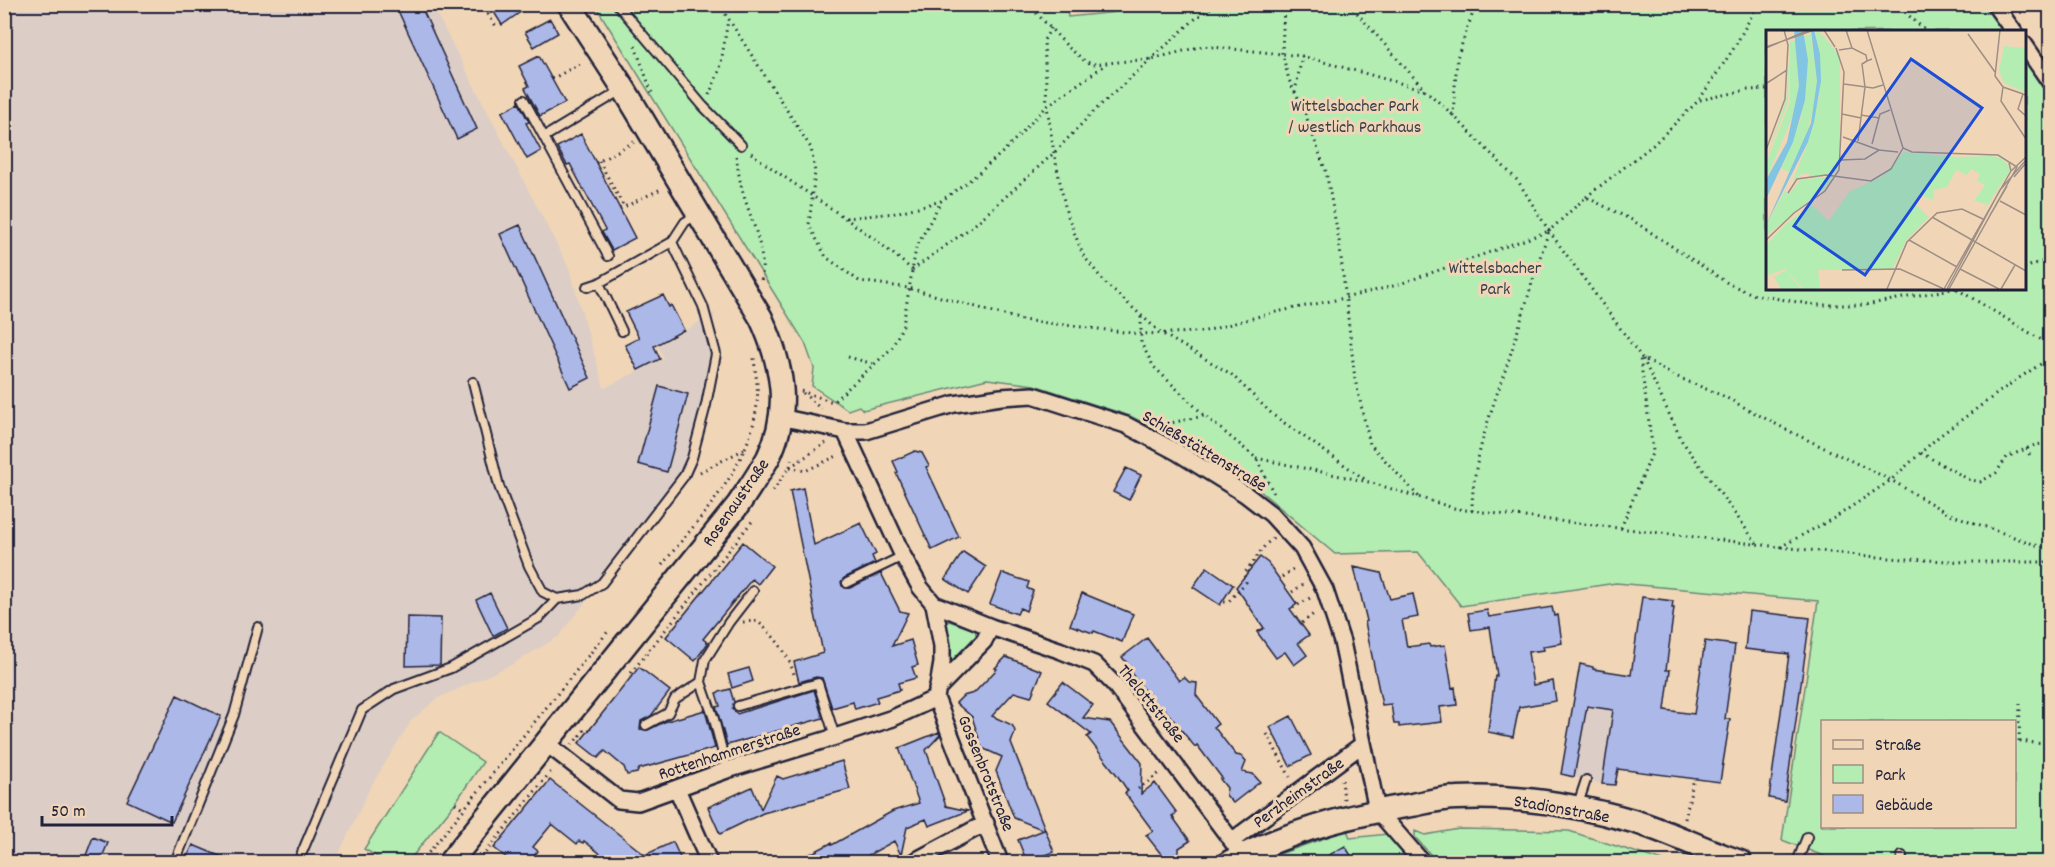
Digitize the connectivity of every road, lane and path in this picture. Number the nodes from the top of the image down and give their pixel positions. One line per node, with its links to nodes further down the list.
1 (481, 4): 16 (path)
2 (568, 4): 29 (main road, Rosenaustraße)
3 (617, 4): 36 (lane)
4 (719, 4): 15 (path)
5 (1028, 4): 17 (path)
6 (1216, 4): 24 (path)
7 (1284, 4): 22 (path)
8 (1349, 4): 31 (path)
9 (1416, 4): 10 (path)
10 (1424, 4)
11 (1476, 4): 38 (path)
12 (1758, 4): 35 (path)
13 (1896, 4): 18 (path)
14 (1994, 4): 19 (street)
15 (728, 18): 36 (path); 46 (path)
16 (496, 26)
17 (1051, 28): 25 (path); 37 (path)
18 (1925, 30)
19 (2013, 30)
20 (633, 39): 34 (path)
21 (2025, 45): 28 (street)
22 (1282, 53): 23 (path); 24 (path); 32 (path)
23 (1302, 56): 31 (path); 32 (path)
24 (1152, 59): 25 (path); 43 (path)
25 (1107, 64): 37 (path)
26 (576, 66): 27 (path)
27 (552, 79)
28 (2050, 82)
29 (624, 89): 39 (lane); 48 (main road, Rosenaustraße)
30 (1766, 89): 35 (path)
31 (1425, 90): 38 (path)
32 (1295, 94): 62 (path)
33 (524, 99): 39 (lane)
34 (654, 100)
35 (1699, 100): 45 (path)
36 (703, 106): 41 (lane)
37 (1047, 106): 43 (path); 47 (path)
38 (1453, 115): 50 (path)
39 (544, 137): 52 (lane)
40 (632, 144): 44 (path)
41 (741, 145): 46 (path)
42 (735, 153): 58 (path)
43 (1054, 153): 55 (path); 63 (path)
44 (658, 190)
45 (1586, 197): 50 (path); 60 (path)
46 (813, 198): 49 (path); 59 (path)
47 (941, 201): 49 (path); 55 (path)
48 (698, 214): 51 (lane); 76 (main road, Rosenaustraße)
49 (846, 218): 55 (path)
50 (1549, 231): 62 (path); 70 (path); 91 (path)
51 (672, 242): 56 (lane); 86 (lane)
52 (608, 256)
53 (2050, 262): 54 (path)
54 (2025, 268)
55 (912, 270): 59 (path)
56 (599, 284): 57 (lane); 64 (lane)
57 (587, 287)
58 (760, 288)
59 (909, 288): 65 (path); 72 (path)
60 (1946, 290)
61 (1960, 290): 67 (path)
62 (1345, 298): 66 (path); 90 (path)
63 (1141, 317): 65 (path); 66 (path)
64 (622, 331)
65 (1141, 333): 66 (path); 75 (path)
66 (1161, 333): 88 (path)
67 (2050, 345)
68 (753, 354): 82 (path, Rosenaustraße)
69 (848, 357): 72 (path)
70 (1641, 357): 87 (path); 92 (path); 94 (path)
71 (2050, 358): 83 (path)
72 (874, 364): 74 (path)
73 (473, 382): 103 (lane)
74 (801, 391)
75 (1205, 416): 77 (path); 84 (path)
76 (780, 417): 78 (street, Schießstättenstraße); 120 (main road, Rosenaustraße)
77 (1161, 425)
78 (844, 431): 80 (street); 80 (path); 101 (street, Schießstättenstraße)
79 (2050, 443): 81 (path)
80 (853, 448): 97 (street)
81 (2026, 448): 83 (path); 85 (path)
82 (745, 449): 86 (path); 99 (path, Rosenaustraße)
83 (1921, 453): 87 (path)
84 (1256, 458): 88 (path); 89 (path)
85 (2031, 459)
86 (684, 476): 103 (lane)
87 (1891, 480): 95 (path); 96 (path)
88 (1369, 482): 90 (path)
89 (1276, 498)
90 (1420, 498): 91 (path)
91 (1472, 511): 92 (path)
92 (1621, 528): 94 (path)
93 (1276, 537): 104 (path)
94 (1757, 544): 95 (path)
95 (1780, 548): 98 (path)
96 (2050, 550)
97 (903, 556): 100 (lane); 105 (street)
98 (2050, 562)
99 (659, 569)
100 (847, 582)
101 (1324, 589): 106 (path); 121 (street, Schießstättenstraße)
102 (753, 591): 107 (lane)
103 (557, 599): 141 (lane)
104 (1224, 602)
105 (934, 604): 110 (street, Thelottstraße); 113 (street)
106 (1293, 608)
107 (729, 622): 111 (lane); 112 (path)
108 (614, 624): 132 (path)
109 (258, 627): 140 (lane)
110 (991, 627): 113 (street); 124 (street, Thelottstraße)
111 (701, 682): 116 (lane); 125 (lane)
112 (798, 689): 115 (lane); 118 (lane)
113 (937, 693): 118 (street, Rottenhammerstraße); 136 (street, Gossenbrotstraße)
114 (2020, 704): 119 (path)
115 (738, 706)
116 (646, 725)
117 (1267, 734): 130 (path)
118 (835, 737): 125 (street, Rottenhammerstraße)
119 (2017, 741): 122 (path)
120 (546, 744): 128 (street, Rottenhammerstraße); 143 (main road, Rosenaustraße)
121 (1363, 744): 123 (street, Perzheimstraße); 134 (street, Schießstättenstraße)
122 (2050, 745)
123 (1341, 760): 130 (street, Perzheimstraße); 135 (path)
124 (1174, 762): 129 (path); 139 (street, Thelottstraße)
125 (727, 770): 128 (street, Rottenhammerstraße)
126 (1694, 778): 138 (path)
127 (1586, 780): 133 (lane)
128 (677, 789): 144 (street)
129 (1138, 789)
130 (1298, 792): 139 (street, Perzheimstraße)
131 (455, 804): 132 (path)
132 (464, 809): 142 (path)
133 (1577, 809): 134 (main road, Stadionstraße); 138 (main road, Stadionstraße)
134 (1377, 810): 135 (main road, Perzheimstraße); 147 (street, Schießstättenstraße)
135 (1349, 818): 139 (main road, Perzheimstraße)
136 (986, 823): 145 (street); 146 (street, Gossenbrotstraße)
137 (1807, 837): 149 (lane)
138 (1681, 838): 148 (main road, Stadionstraße)
139 (1235, 853)
140 (175, 862)
141 (298, 862)
142 (421, 862)
143 (450, 862)
144 (709, 862)
145 (913, 862)
146 (1000, 862)
147 (1422, 862)
148 (1740, 862)
149 (1797, 862)

